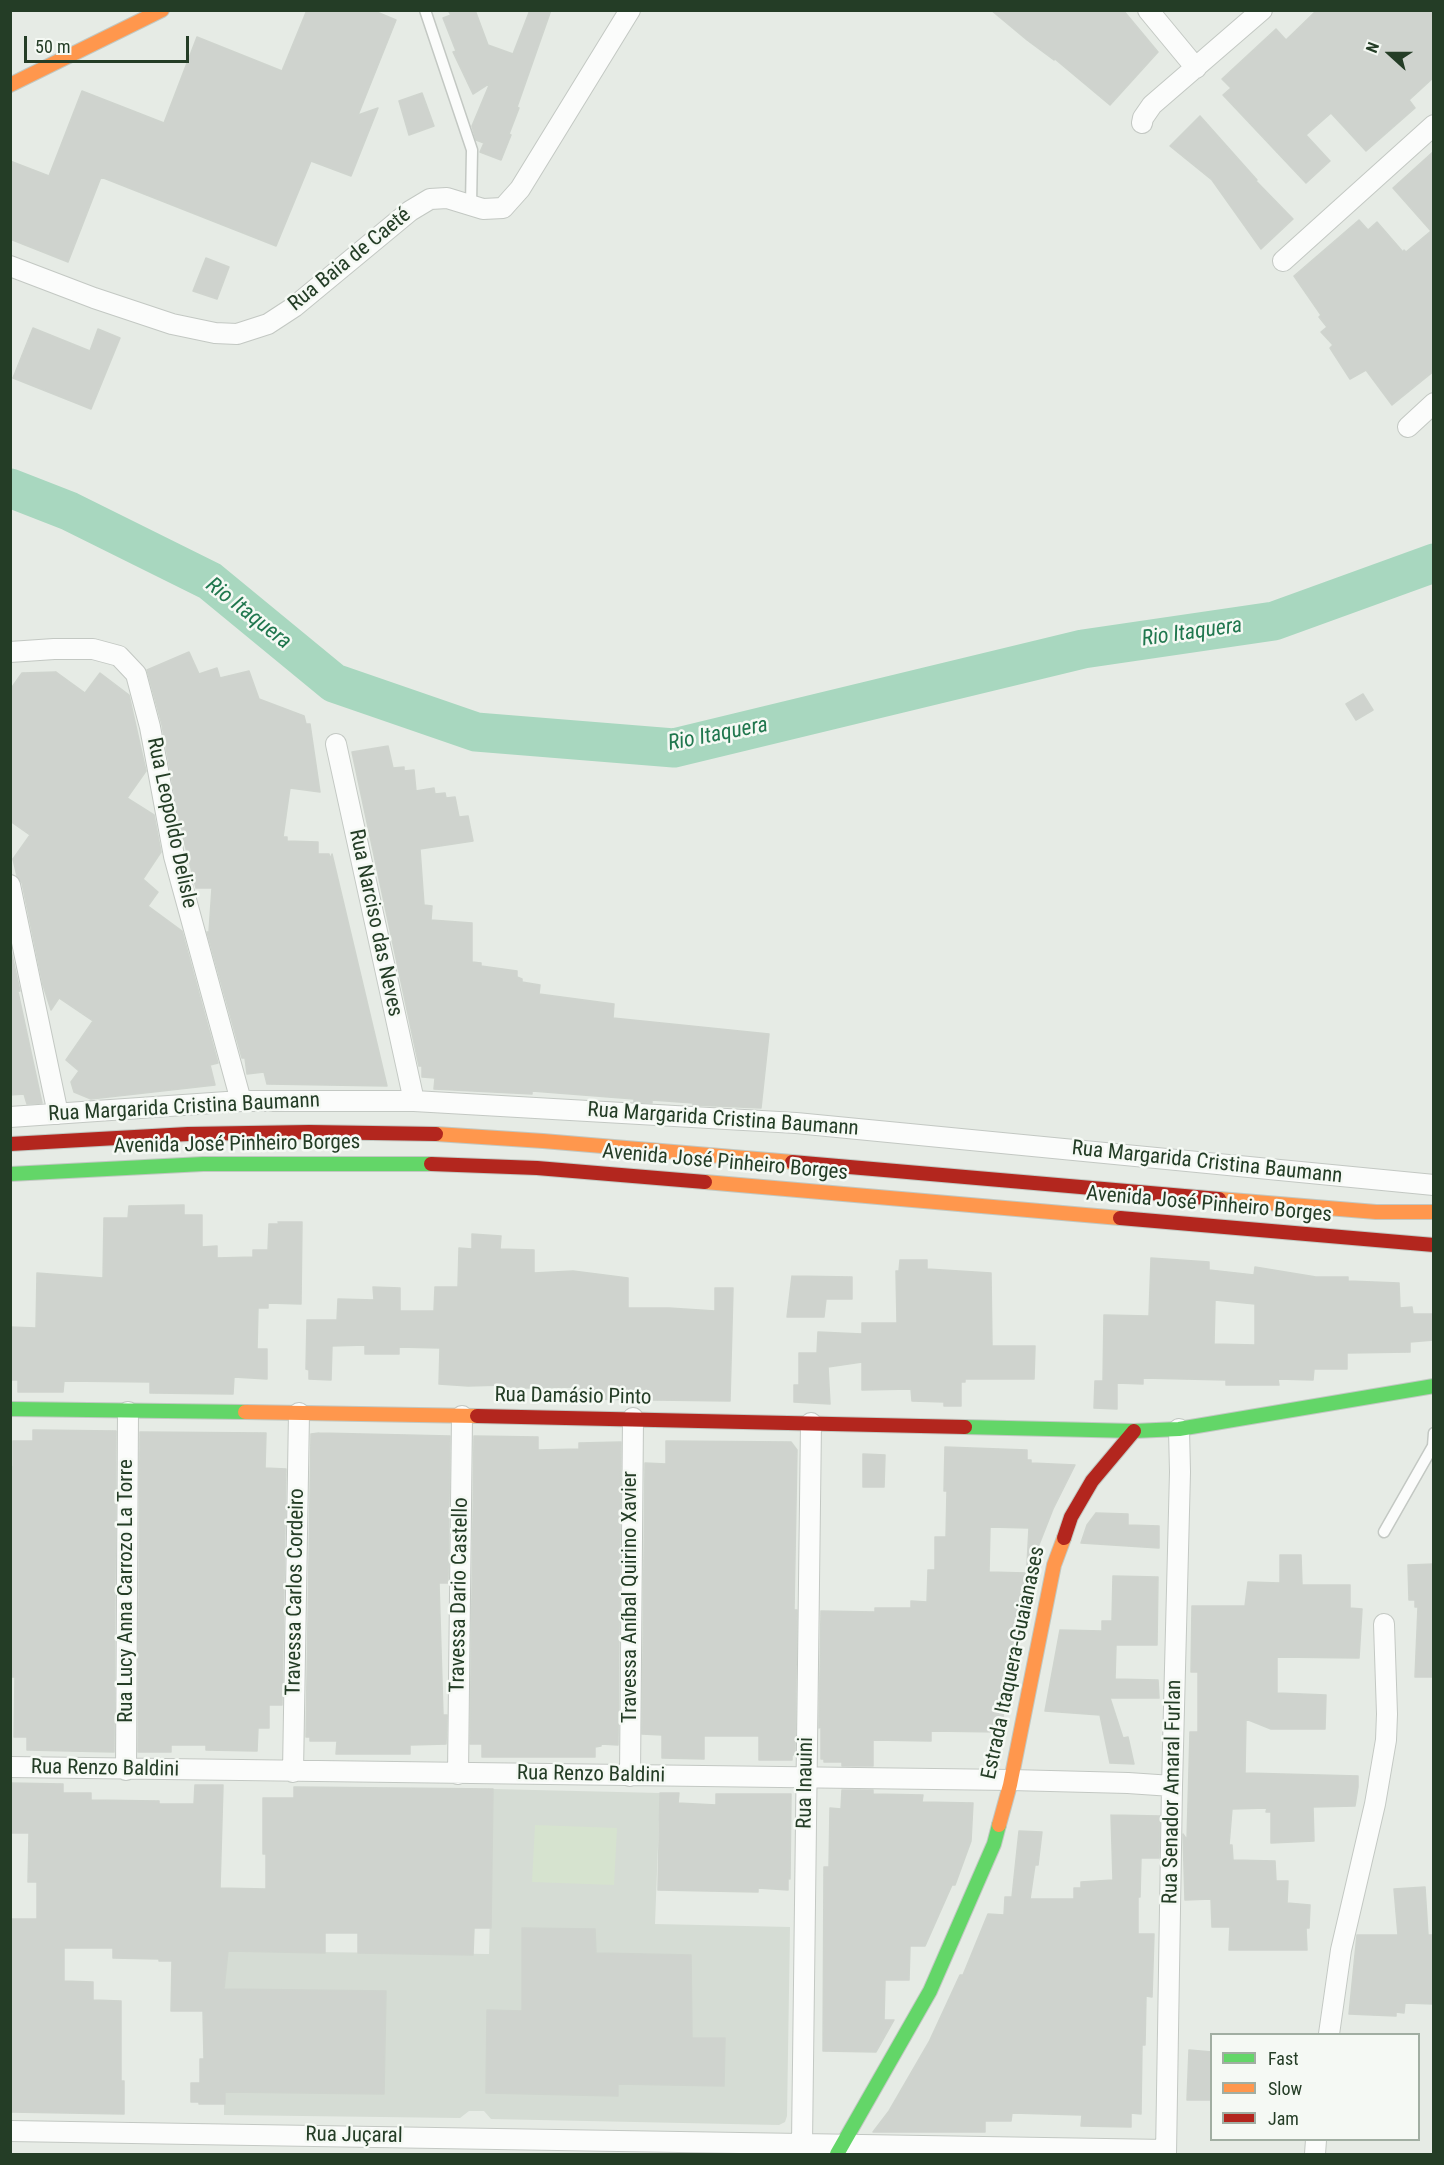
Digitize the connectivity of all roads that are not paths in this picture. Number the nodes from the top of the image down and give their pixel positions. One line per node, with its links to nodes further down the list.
1 (162, 10): 7 (main road)
2 (425, 10): 10 (lane)
3 (630, 10): 10 (street, Rua Baia de Caeté)
4 (1148, 10): 6 (street)
5 (1262, 10): 6 (street)
6 (1196, 68): 8 (street)
7 (10, 85)
8 (1142, 123)
9 (1434, 125): 11 (street)
10 (471, 205): 12 (street, Rua Baia de Caeté)
11 (1283, 261)
12 (10, 266)
13 (1434, 403): 14 (street)
14 (1408, 427)
15 (10, 652): 18 (street, Rua Leopoldo Delisle)
16 (336, 744): 19 (street, Rua Narciso das Neves)
17 (10, 885): 20 (street)
18 (242, 1101): 19 (street, Rua Margarida Cristina Baumann); 20 (street, Rua Margarida Cristina Baumann)
19 (414, 1101): 24 (street, Rua Margarida Cristina Baumann)
20 (58, 1114): 21 (street, Rua Margarida Cristina Baumann)
21 (10, 1117)
22 (10, 1144): 25 (main road, Avenida José Pinheiro Borges)
23 (10, 1174): 26 (main road, Avenida José Pinheiro Borges)
24 (1434, 1185)
25 (1434, 1212)
26 (1434, 1245)
27 (1433, 1389): 34 (main road)
28 (10, 1409): 29 (main road, Rua Damásio Pinto)
29 (128, 1412): 30 (main road, Rua Damásio Pinto); 40 (street, Rua Lucy Anna Carrozo La Torre)
30 (299, 1413): 31 (main road, Rua Damásio Pinto); 41 (street, Travessa Carlos Cordeiro)
31 (462, 1416): 32 (main road, Rua Damásio Pinto); 42 (street, Travessa Dario Castello)
32 (633, 1418): 33 (main road, Rua Damásio Pinto); 43 (street, Travessa Aníbal Quirino Xavier)
33 (811, 1423): 35 (main road, Rua Damásio Pinto); 44 (street, Rua Inauini)
34 (1179, 1429): 35 (main road); 46 (street, Rua Senador Amaral Furlan)
35 (1134, 1431): 45 (main road, Estrada Itaquera-Guaianases)
36 (1434, 1432): 37 (lane)
37 (1384, 1532)
38 (1384, 1624): 47 (street)
39 (10, 1767): 40 (street, Rua Renzo Baldini)
40 (126, 1770): 41 (street, Rua Renzo Baldini)
41 (293, 1772): 42 (street, Rua Renzo Baldini)
42 (458, 1774): 43 (street, Rua Renzo Baldini)
43 (630, 1776): 44 (street, Rua Renzo Baldini)
44 (806, 1778): 45 (street, Rua Renzo Baldini); 49 (street, Rua Inauini)
45 (1011, 1780): 46 (street, Rua Renzo Baldini); 50 (main road, Estrada Itaquera-Guaianases)
46 (1172, 1786): 51 (street, Rua Senador Amaral Furlan)
47 (1329, 2033)
48 (10, 2131): 49 (street, Rua Juçaral)
49 (802, 2143): 50 (street, Rua Juçaral)
50 (841, 2149): 51 (street, Rua Juçaral)
51 (1166, 2152)

